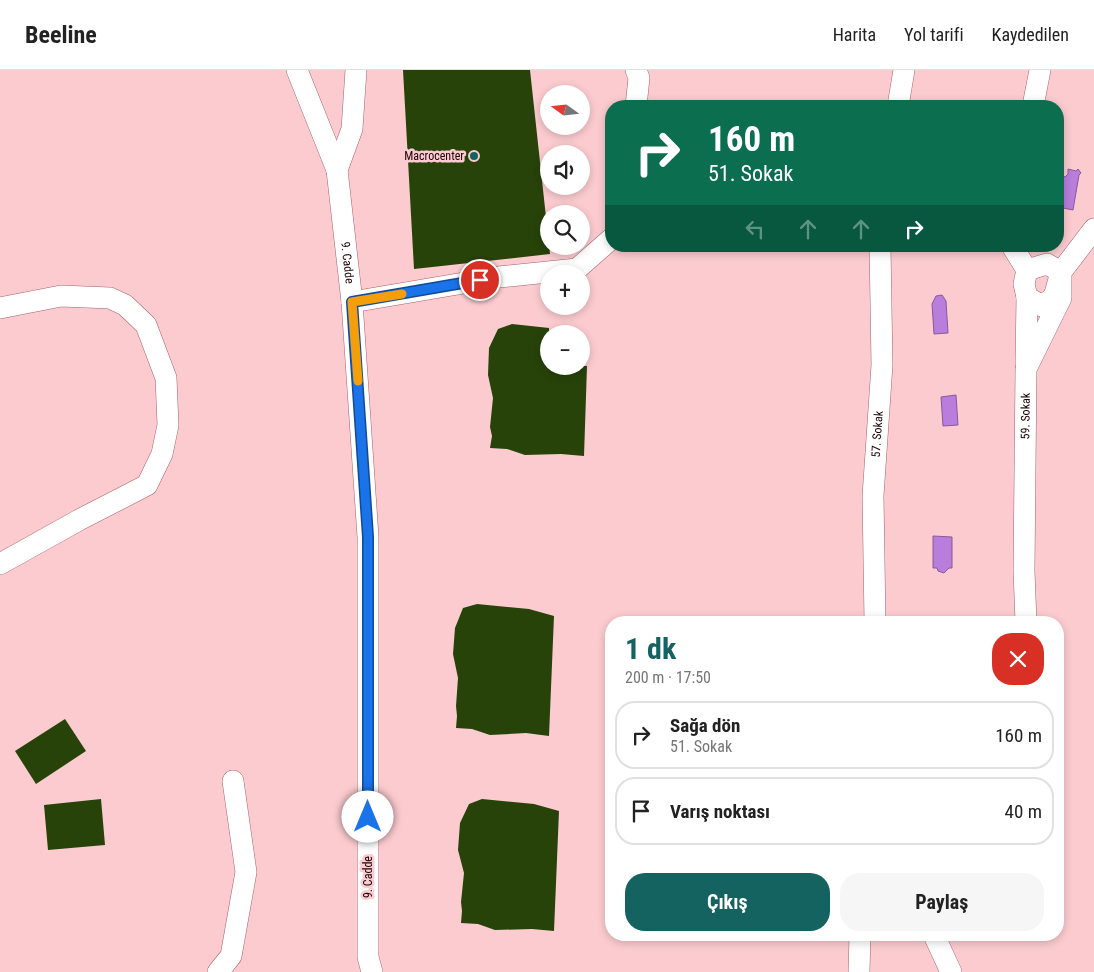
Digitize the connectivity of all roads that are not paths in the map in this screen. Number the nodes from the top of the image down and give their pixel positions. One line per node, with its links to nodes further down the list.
1 (297, 70): 9 (street, 9. Cadde)
2 (356, 70): 9 (street)
3 (636, 70): 6 (street)
4 (904, 70): 7 (street)
5 (1040, 70): 8 (street)
6 (637, 100)
7 (899, 100)
8 (1034, 100)
9 (337, 170): 17 (street, 9. Cadde)
10 (1094, 229): 15 (street)
11 (605, 244): 17 (street)
12 (880, 252): 21 (street, 57. Sokak)
13 (1016, 252): 14 (street)
14 (1026, 270): 15 (street); 16 (street)
15 (1061, 272): 16 (street); 19 (street, 59. Sokak)
16 (1027, 297): 19 (street)
17 (352, 302): 27 (street, 9. Cadde)
18 (0, 308): 20 (street)
19 (1026, 370): 22 (street, 59. Sokak)
20 (0, 564)
21 (875, 616)
22 (1026, 616)
23 (233, 781): 26 (street)
24 (860, 941): 28 (street)
25 (937, 941): 29 (street)
26 (218, 972)
27 (372, 972)
28 (859, 972)
29 (952, 972)

